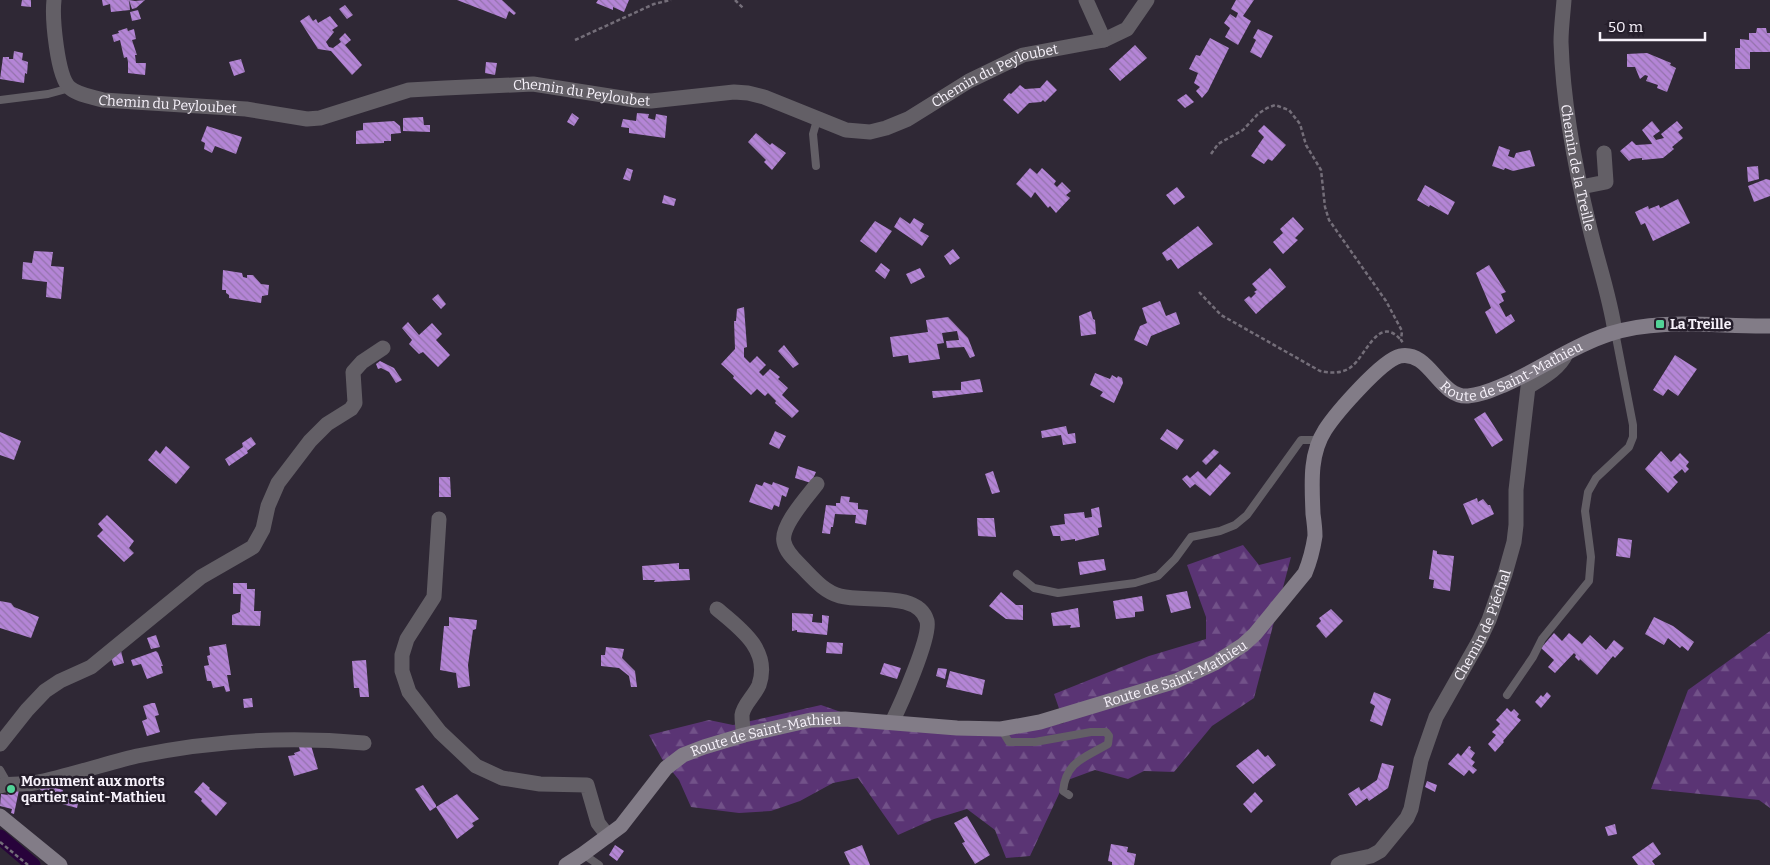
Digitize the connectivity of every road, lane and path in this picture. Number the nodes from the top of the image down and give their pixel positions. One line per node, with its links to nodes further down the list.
1 (54, 0): 10 (street)
2 (671, 0): 8 (path)
3 (735, 0): 7 (path)
4 (1086, 0): 9 (street)
5 (1147, 0): 9 (street, Chemin du Peyloubet)
6 (1564, 0): 16 (street, Chemin de la Treille)
7 (743, 8)
8 (575, 40)
9 (1104, 40): 12 (street, Chemin du Peyloubet)
10 (70, 88): 11 (lane); 12 (street, Chemin du Peyloubet)
11 (0, 100)
12 (818, 120): 15 (lane)
13 (1604, 153): 16 (street)
14 (1211, 154): 20 (path)
15 (816, 166)
16 (1581, 187): 19 (street, Chemin de la Treille)
17 (1199, 292): 20 (path)
18 (1770, 326): 19 (street, Route de Saint-Mathieu)
19 (1615, 332): 22 (street, Route de Saint-Mathieu); 29 (lane)
20 (1401, 340): 23 (path)
21 (383, 348): 34 (street)
22 (1566, 354): 23 (street, Route de Saint-Mathieu); 46 (street, Chemin de Piéchal)
23 (1409, 356): 24 (street, Route de Saint-Mathieu)
24 (1319, 440): 27 (lane); 31 (street, Route de Saint-Mathieu)
25 (817, 484): 30 (street)
26 (439, 519): 39 (street)
27 (1017, 574)
28 (717, 610): 32 (street)
29 (1506, 695)
30 (892, 722): 31 (street, Route de Saint-Mathieu); 32 (street, Route de Saint-Mathieu)
31 (1001, 729): 37 (lane)
32 (744, 735): 39 (street, Route de Saint-Mathieu)
33 (364, 742): 36 (street)
34 (0, 744)
35 (0, 770): 36 (lane)
36 (4, 785)
37 (1069, 795)
38 (0, 816): 43 (street)
39 (608, 836): 41 (street, Route de Saint-Mathieu)
40 (0, 842): 42 (path)
41 (583, 854): 44 (street, Route de Saint-Mathieu); 45 (lane)
42 (28, 865)
43 (60, 865)
44 (566, 865)
45 (599, 865)
46 (1338, 865)

